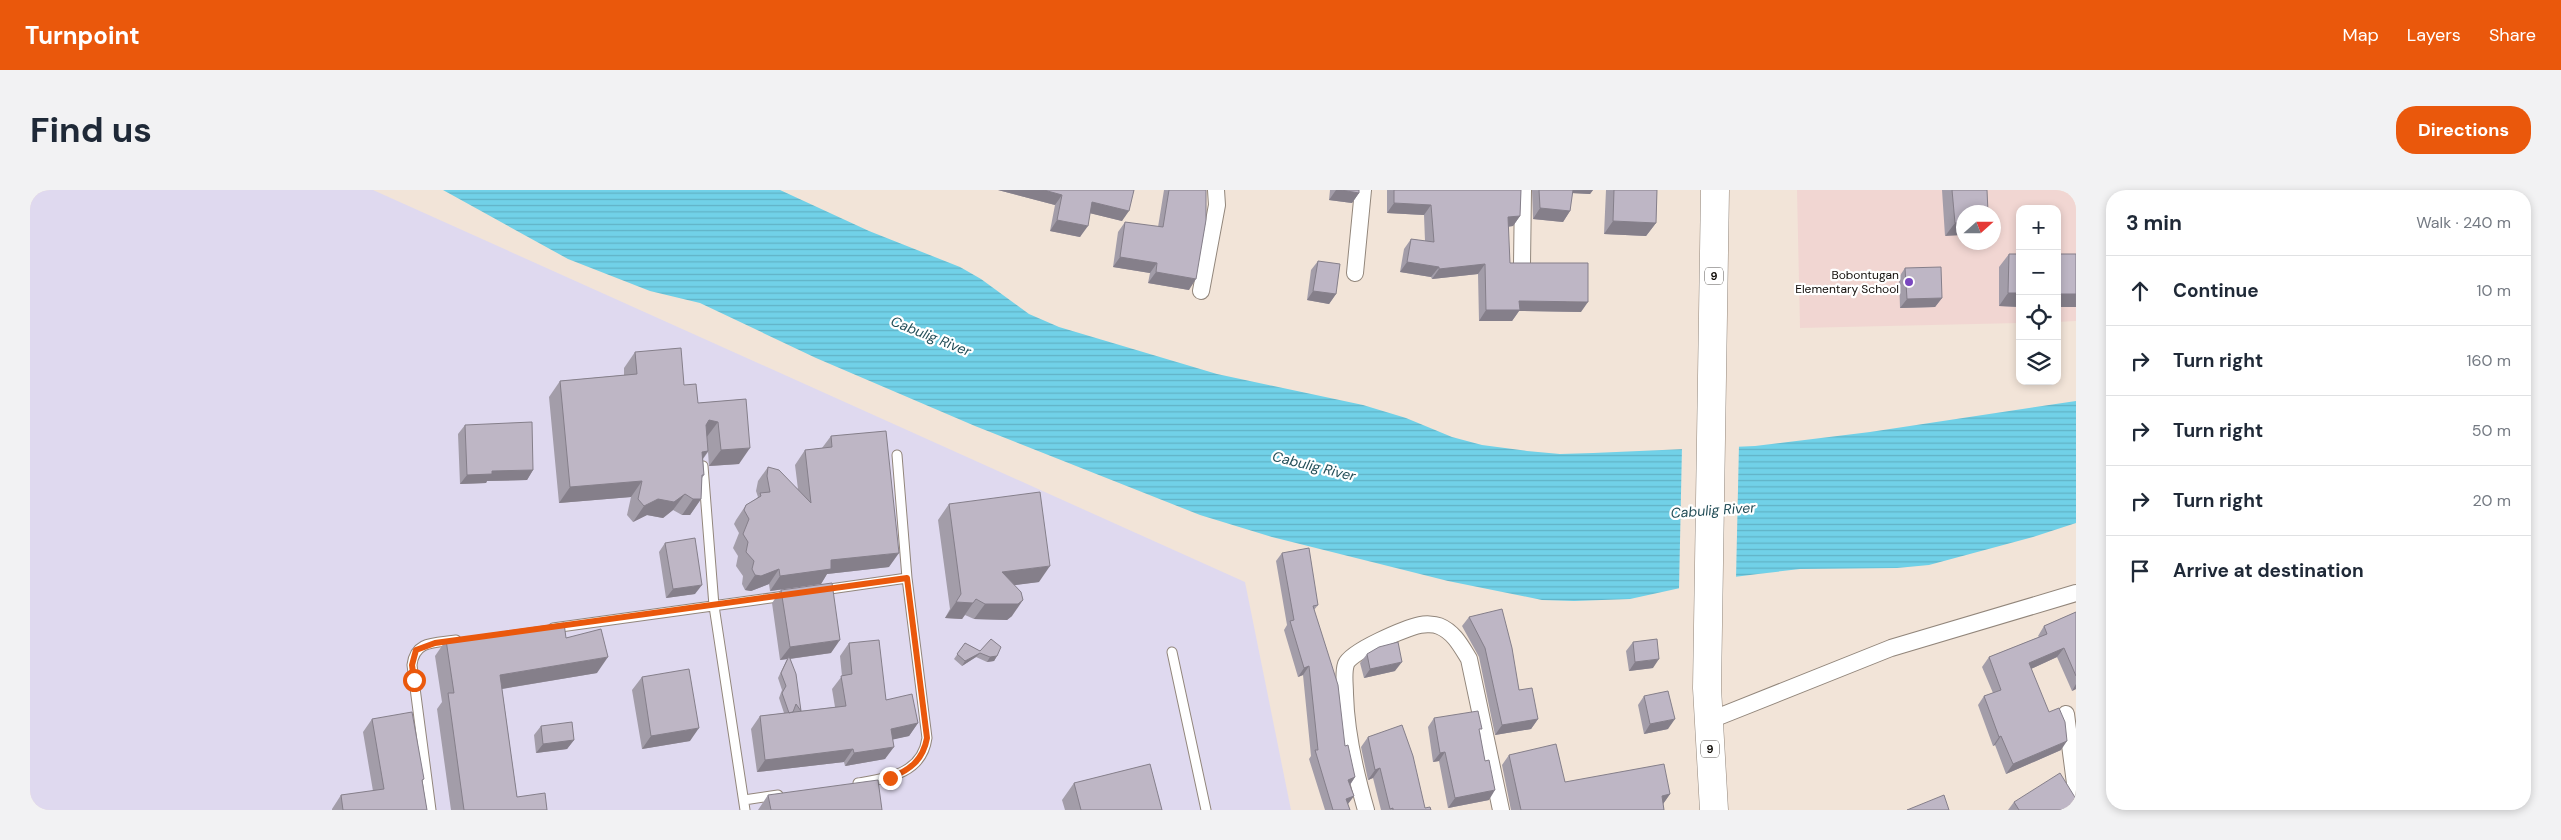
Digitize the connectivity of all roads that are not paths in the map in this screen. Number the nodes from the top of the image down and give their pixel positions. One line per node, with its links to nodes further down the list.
1 (1216, 190): 7 (street)
2 (1363, 190): 6 (street)
3 (1523, 190): 5 (street)
4 (1715, 190): 19 (highway, 9)
5 (1522, 264)
6 (1355, 273)
7 (1201, 291)
8 (702, 451): 14 (lane)
9 (897, 455): 10 (lane)
10 (907, 578): 11 (lane); 20 (lane)
11 (811, 592)
12 (2076, 593): 19 (street)
13 (791, 595): 14 (lane)
14 (714, 606): 15 (lane); 23 (lane)
15 (541, 629)
16 (464, 639): 24 (lane)
17 (1172, 652): 26 (lane)
18 (2066, 714): 21 (street)
19 (1708, 721): 29 (highway, 9)
20 (851, 784)
21 (2076, 791)
22 (792, 792): 23 (lane)
23 (744, 800): 25 (lane)
24 (431, 810)
25 (745, 810)
26 (1206, 810)
27 (1366, 810): 28 (street)
28 (1501, 810)
29 (1714, 810)

